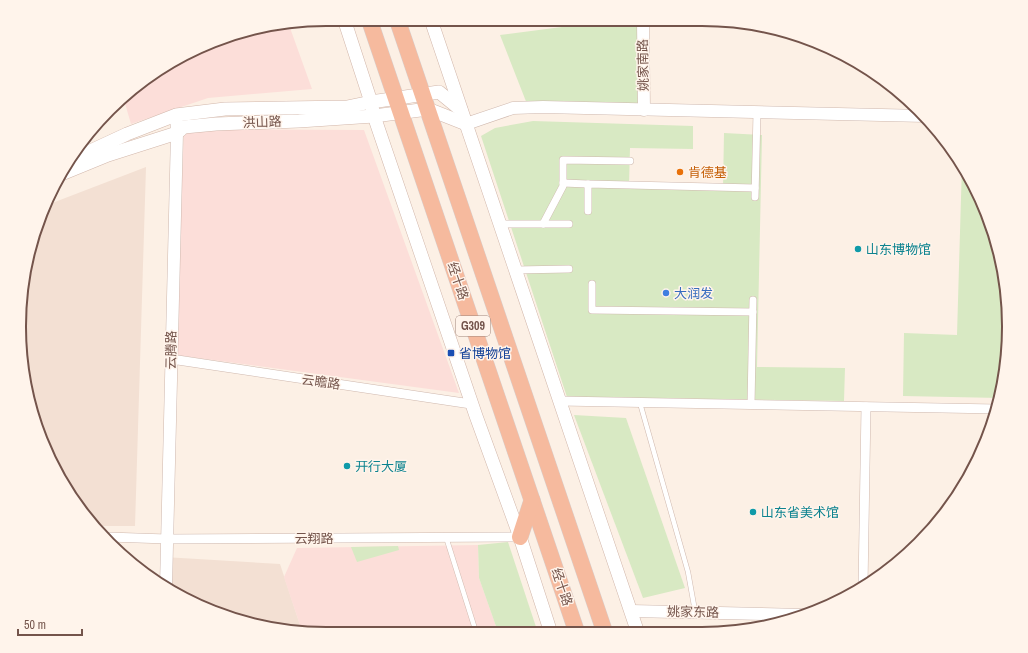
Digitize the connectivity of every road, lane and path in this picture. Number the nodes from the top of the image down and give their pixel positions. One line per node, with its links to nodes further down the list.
1 (346, 26): 6 (main road, 经十路)
2 (372, 26): 8 (highway, 经十路 / G309)
3 (400, 26): 7 (highway, 经十路 / G309)
4 (433, 26): 9 (main road)
5 (643, 26): 10 (street, 姚家南路)
6 (371, 102): 8 (main road, 洪山路); 12 (main road, 洪山路); 13 (main road, 经十路)
7 (425, 102): 8 (main road, 洪山路); 9 (main road, 洪山路); 15 (main road, 洪山路); 53 (highway, 经十路 / G309)
8 (399, 106): 13 (main road, 洪山路); 40 (highway, 经十路 / G309)
9 (461, 110): 15 (main road)
10 (644, 110): 11 (street); 15 (street)
11 (757, 112): 14 (street); 23 (street)
12 (176, 115): 16 (street, 云腾路); 17 (main road, 洪山路)
13 (374, 116): 16 (main road, 洪山路); 36 (main road, 经十路)
14 (916, 116)
15 (466, 124): 25 (main road)
16 (177, 133): 19 (main road, 洪山路); 33 (street, 云腾路)
17 (80, 156)
18 (630, 162): 20 (street)
19 (69, 172)
20 (563, 183): 21 (street); 26 (street)
21 (588, 184): 22 (street); 24 (street)
22 (755, 188)
23 (755, 197)
24 (588, 211)
25 (499, 224): 26 (street); 28 (main road)
26 (543, 224): 27 (street)
27 (569, 224)
28 (516, 270): 29 (street); 34 (main road)
29 (569, 270)
30 (592, 284): 32 (street)
31 (753, 300): 32 (street)
32 (753, 312): 37 (street)
33 (171, 359): 36 (street, 云瞻路); 44 (street, 云腾路)
34 (560, 401): 35 (street); 47 (main road)
35 (640, 403): 37 (street); 48 (lane)
36 (472, 404): 41 (main road, 经十路)
37 (751, 405): 38 (street)
38 (866, 407): 39 (street); 45 (street)
39 (990, 410)
40 (532, 500): 41 (highway); 52 (highway, 经十路 / G309)
41 (520, 536): 42 (street, 云翔路); 51 (main road, 经十路)
42 (446, 537): 44 (street, 云翔路); 50 (lane)
43 (113, 538): 44 (street, 云翔路)
44 (167, 539): 46 (street, 云腾路)
45 (863, 579)
46 (166, 580)
47 (631, 611): 48 (street, 姚家东路); 54 (main road)
48 (695, 612): 49 (street, 姚家东路)
49 (787, 615)
50 (474, 627)
51 (549, 627)
52 (575, 627)
53 (603, 627)
54 (636, 627)

